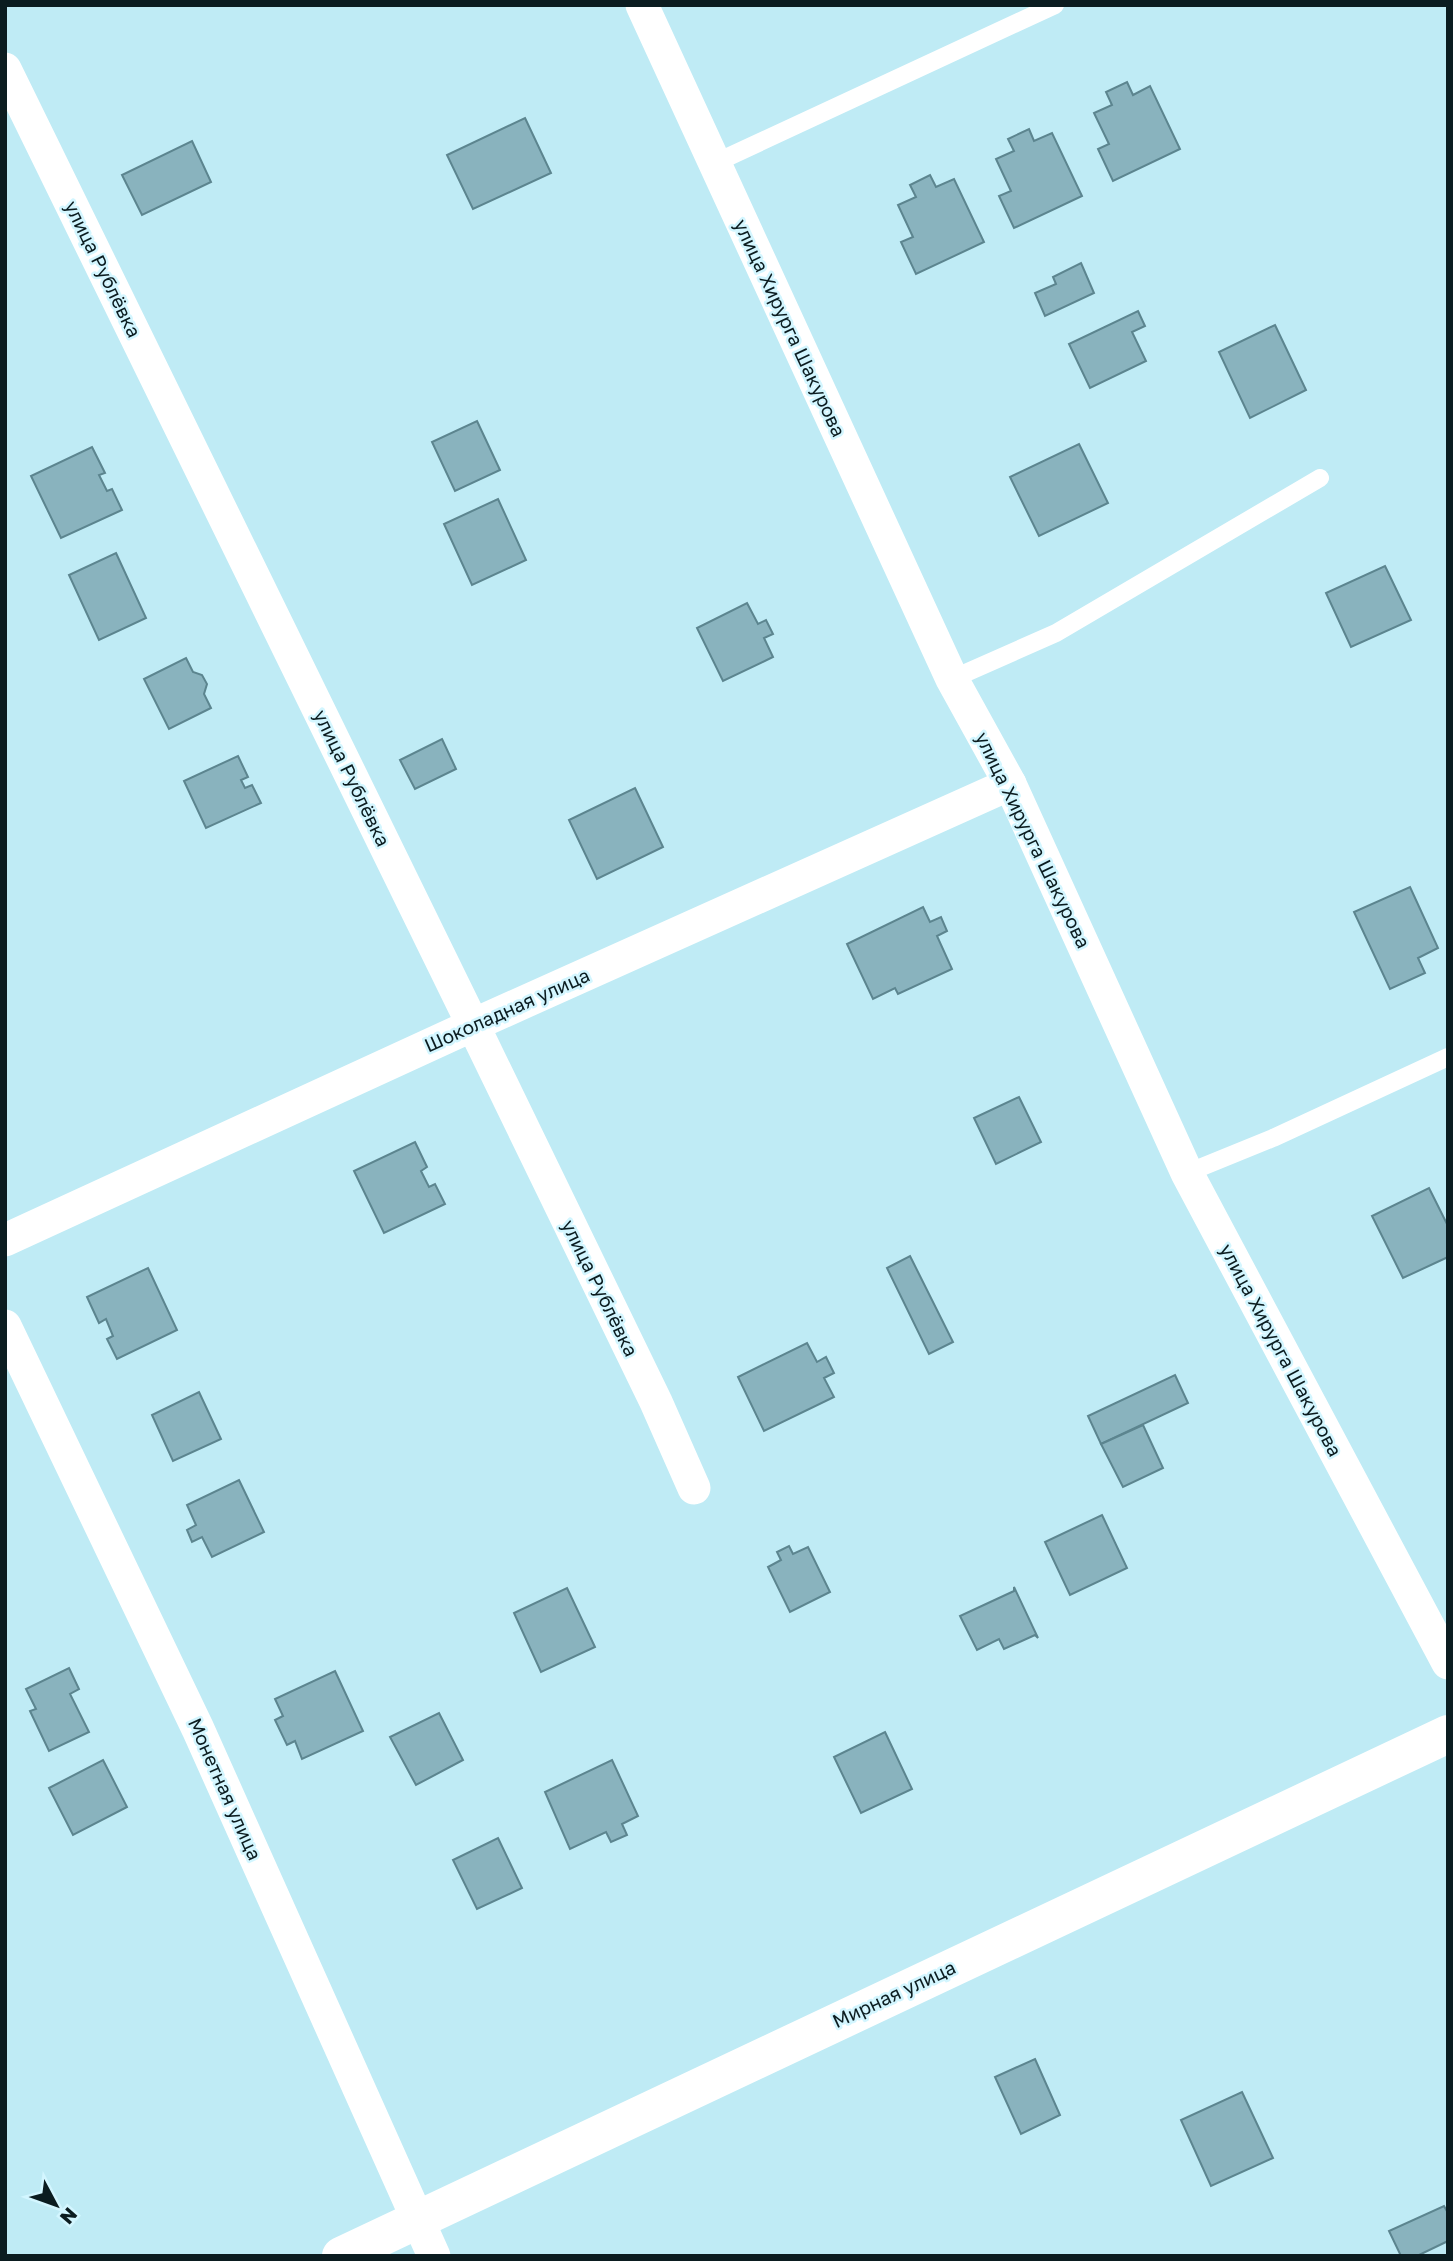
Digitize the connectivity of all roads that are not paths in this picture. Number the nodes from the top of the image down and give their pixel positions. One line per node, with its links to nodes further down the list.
1 (642, 5): 4 (street, улица Хирурга Шакурова)
2 (1055, 5): 4 (lane)
3 (5, 69): 8 (street, улица Рублёвка)
4 (715, 163): 6 (street, улица Хирурга Шакурова)
5 (1320, 478): 6 (lane)
6 (952, 679): 7 (street, улица Хирурга Шакурова)
7 (1010, 784): 8 (street, Шоколадная улица); 10 (street, улица Хирурга Шакурова)
8 (473, 1026): 11 (street, Шоколадная улица); 13 (street, улица Рублёвка)
9 (1448, 1057): 10 (lane)
10 (1187, 1173): 14 (street, улица Хирурга Шакурова)
11 (5, 1240)
12 (5, 1326): 16 (street, Монетная улица)
13 (694, 1488)
14 (1448, 1663)
15 (1448, 1734): 16 (street, Мирная улица)
16 (417, 2218): 17 (street, Мирная улица); 18 (street, Монетная улица)
17 (341, 2256)
18 (434, 2256)

